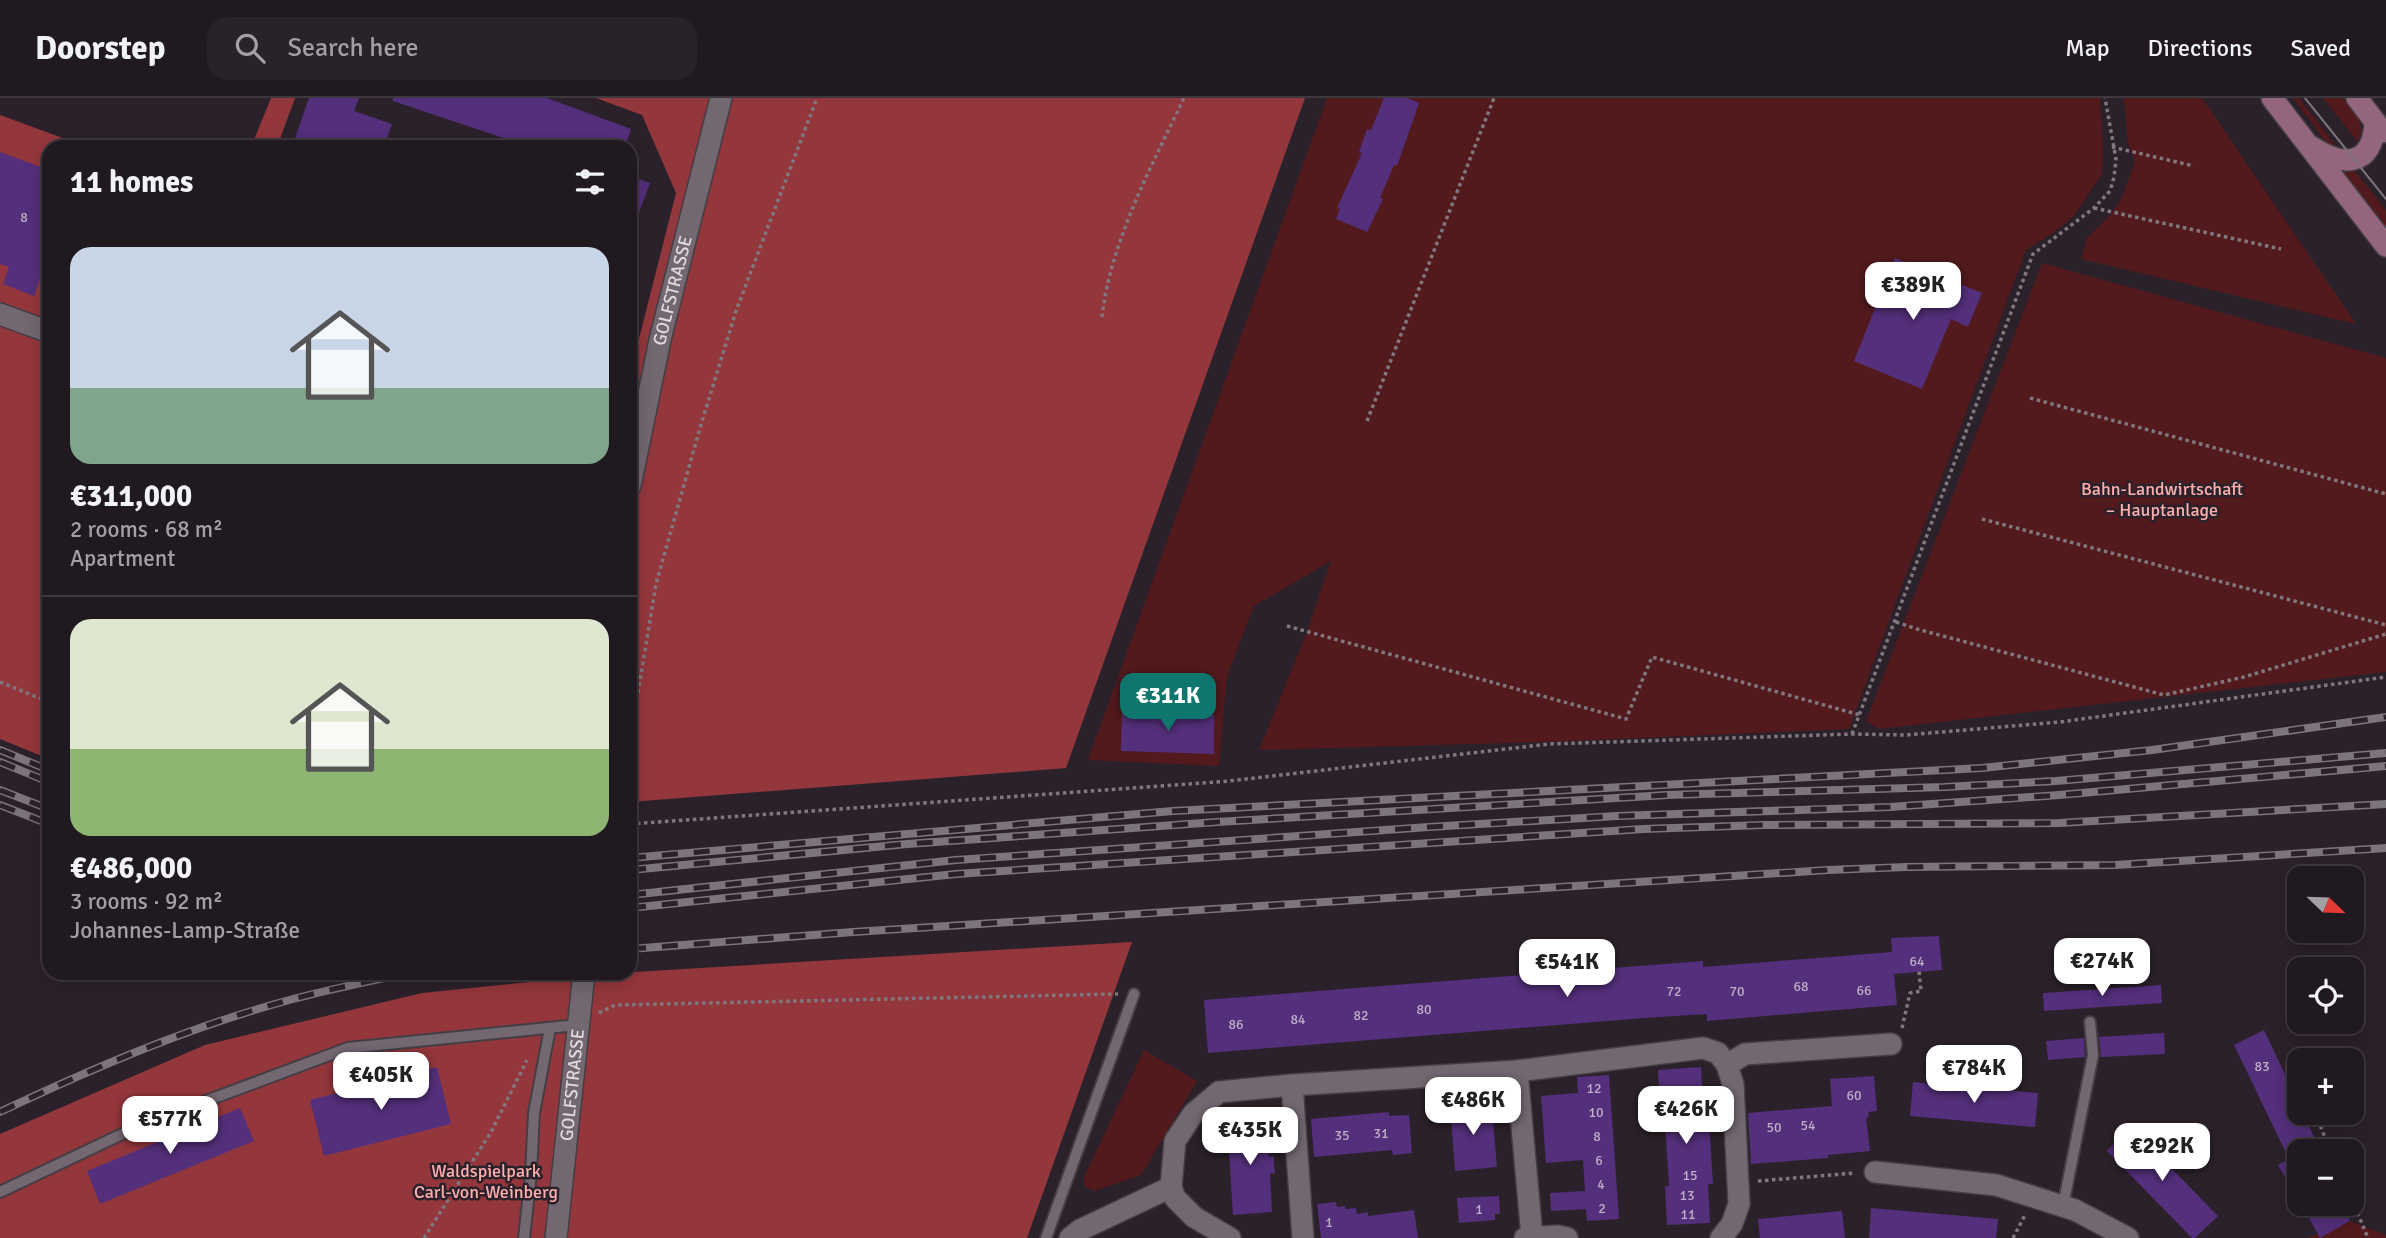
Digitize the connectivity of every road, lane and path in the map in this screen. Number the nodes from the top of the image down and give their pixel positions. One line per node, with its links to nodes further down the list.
1 (721, 98): 20 (street, GOLFSTRASSE)
2 (817, 98): 30 (path)
3 (1184, 98): 16 (path)
4 (1494, 98): 19 (path)
5 (2105, 98): 10 (path)
6 (2272, 98): 9 (main road)
7 (2357, 98): 8 (main road)
8 (2381, 130): 9 (main road)
9 (2307, 144): 13 (main road)
10 (2112, 147): 11 (path); 12 (path)
11 (2194, 166)
12 (2094, 208): 14 (path); 23 (path)
13 (2386, 246)
14 (2281, 249)
15 (0, 314): 17 (street)
16 (1102, 317)
17 (42, 329)
18 (2030, 398): 21 (path)
19 (1367, 421)
20 (637, 451)
21 (2386, 494)
22 (1982, 519): 24 (path)
23 (1896, 622): 26 (path); 31 (path)
24 (2386, 625)
25 (1287, 626): 31 (path)
26 (2386, 634)
27 (2386, 677): 32 (path)
28 (0, 682): 29 (path)
29 (42, 699)
30 (637, 699)
31 (1860, 715): 32 (path)
32 (1852, 734): 33 (path)
33 (637, 823)
34 (1919, 971): 40 (path)
35 (583, 980): 38 (street, GOLFSTRASSE)
36 (1134, 994): 38 (path); 56 (lane)
37 (2090, 1022): 49 (lane)
38 (577, 1025): 39 (lane); 55 (street, GOLFSTRASSE)
39 (550, 1028): 48 (lane); 54 (lane)
40 (1892, 1044): 42 (street)
41 (528, 1058): 53 (path)
42 (1727, 1065): 43 (street); 46 (street)
43 (1517, 1071): 44 (street); 52 (street)
44 (1292, 1085): 47 (street); 59 (street)
45 (1875, 1172): 46 (path); 49 (street)
46 (1738, 1182): 61 (street)
47 (1171, 1187): 57 (street); 58 (street)
48 (0, 1192)
49 (2063, 1206): 63 (street)
50 (2027, 1210): 62 (path)
51 (2359, 1216): 64 (path)
52 (1528, 1237): 60 (street)
53 (424, 1238)
54 (524, 1238)
55 (556, 1238)
56 (1045, 1238)
57 (1070, 1238)
58 (1230, 1238)
59 (1303, 1238)
60 (1567, 1238)
61 (1721, 1238)
62 (2013, 1238)
63 (2129, 1238)
64 (2368, 1238)

